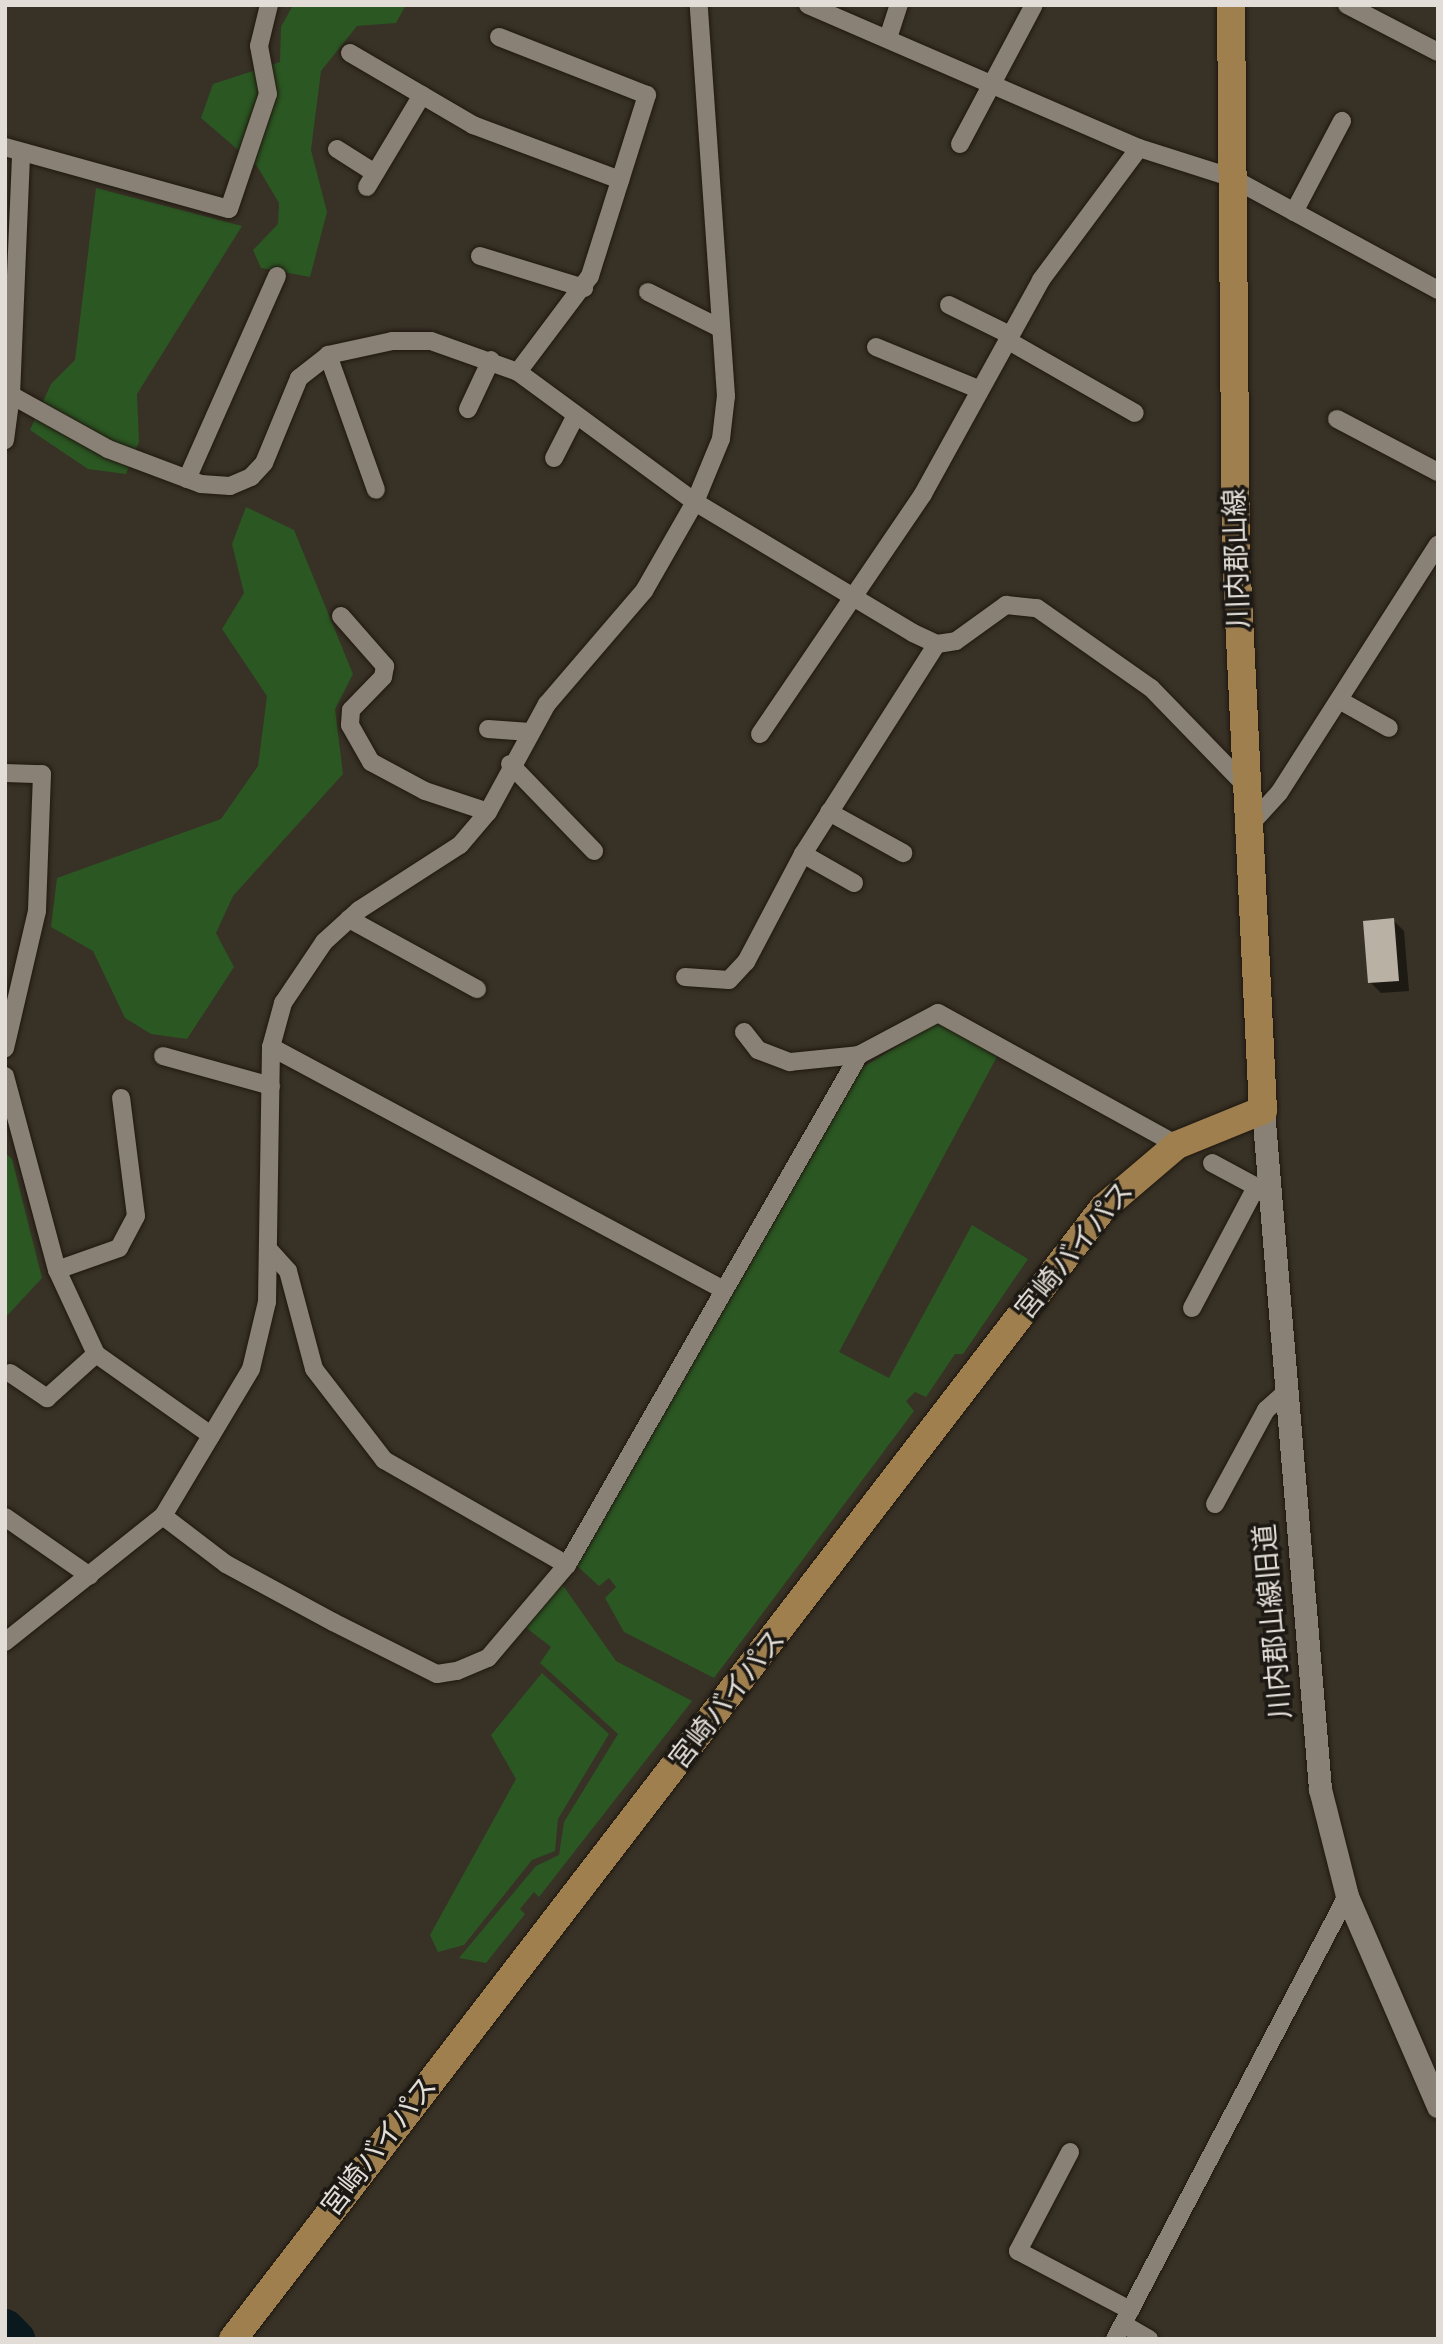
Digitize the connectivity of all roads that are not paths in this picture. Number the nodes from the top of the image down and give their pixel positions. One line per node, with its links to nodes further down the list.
1 (270, 5): 18 (street)
2 (699, 5): 28 (street)
3 (808, 5): 8 (street)
4 (899, 5): 8 (street)
5 (1034, 5): 12 (street)
6 (1231, 5): 19 (main road, 川内郡山線)
7 (1347, 5): 10 (street)
8 (889, 36): 12 (street)
9 (499, 37): 20 (street)
10 (1438, 52)
11 (350, 53): 13 (street)
12 (993, 82): 15 (street); 16 (street)
13 (422, 96): 17 (street); 20 (street)
14 (1342, 121): 21 (street)
15 (960, 144)
16 (1139, 148): 19 (street); 29 (street)
17 (337, 149)
18 (13, 150): 35 (street)
19 (1230, 177): 21 (street); 57 (main road, 川内郡山線)
20 (620, 180): 24 (street)
21 (1294, 212): 25 (street)
22 (480, 256): 24 (street)
23 (277, 276): 43 (street)
24 (584, 288): 33 (street)
25 (1438, 290)
26 (648, 292): 28 (street)
27 (949, 305): 29 (street)
28 (720, 328): 45 (street)
29 (1008, 337): 34 (street); 37 (street)
30 (876, 347): 34 (street)
31 (328, 355): 32 (street); 43 (street); 44 (street)
32 (491, 360): 33 (street); 36 (street)
33 (518, 372): 38 (street)
34 (978, 390): 47 (street)
35 (11, 395): 40 (street); 43 (street)
36 (468, 409)
37 (1135, 413)
38 (576, 415): 41 (street); 45 (street)
39 (1337, 419): 42 (street)
40 (5, 440)
41 (554, 458)
42 (1438, 472)
43 (187, 479)
44 (376, 490)
45 (695, 502): 47 (street); 53 (street)
46 (1438, 544): 50 (street)
47 (857, 596): 49 (street); 54 (street)
48 (341, 616): 58 (street)
49 (937, 644): 57 (street); 59 (street)
50 (1339, 701): 51 (street); 60 (street)
51 (1390, 728)
52 (488, 729): 53 (street)
53 (530, 732): 55 (street)
54 (760, 734)
55 (510, 764): 58 (street); 61 (street)
56 (5, 773): 69 (street)
57 (1247, 787): 60 (main road, 川内郡山線)
58 (488, 812): 65 (street)
59 (829, 813): 62 (street); 63 (street)
60 (1248, 828): 76 (main road, 川内郡山線)
61 (594, 851)
62 (903, 853)
63 (803, 854): 64 (street); 66 (street)
64 (854, 883)
65 (349, 919): 67 (street); 70 (street)
66 (685, 977)
67 (477, 989)
68 (744, 1032): 71 (street)
69 (5, 1048)
70 (271, 1048): 74 (street); 82 (street)
71 (859, 1055): 77 (street); 82 (street)
72 (163, 1056): 74 (street)
73 (5, 1076): 81 (street)
74 (271, 1086): 80 (street)
75 (121, 1098): 81 (street)
76 (1263, 1111): 77 (main road, 宮崎バイパス); 79 (street, 川内郡山線旧道)
77 (1177, 1145): 98 (main road, 宮崎バイパス)
78 (1212, 1163): 79 (street)
79 (1266, 1192): 83 (street); 86 (street, 川内郡山線旧道)
80 (270, 1251): 87 (street); 91 (street)
81 (57, 1270): 84 (street)
82 (720, 1289): 91 (street)
83 (1192, 1308)
84 (96, 1354): 85 (street); 87 (street)
85 (10, 1373)
86 (1284, 1394): 88 (street); 94 (street, 川内郡山線旧道)
87 (211, 1435): 89 (street)
88 (1215, 1504)
89 (163, 1516): 91 (street); 92 (street)
90 (5, 1517): 92 (street)
91 (567, 1565)
92 (90, 1576): 93 (street)
93 (5, 1643)
94 (1347, 1896): 95 (street, 川内郡山線旧道); 97 (street)
95 (1436, 2097)
96 (1070, 2152): 97 (street)
97 (1123, 2324): 99 (street)
98 (233, 2339)
99 (1149, 2339)

